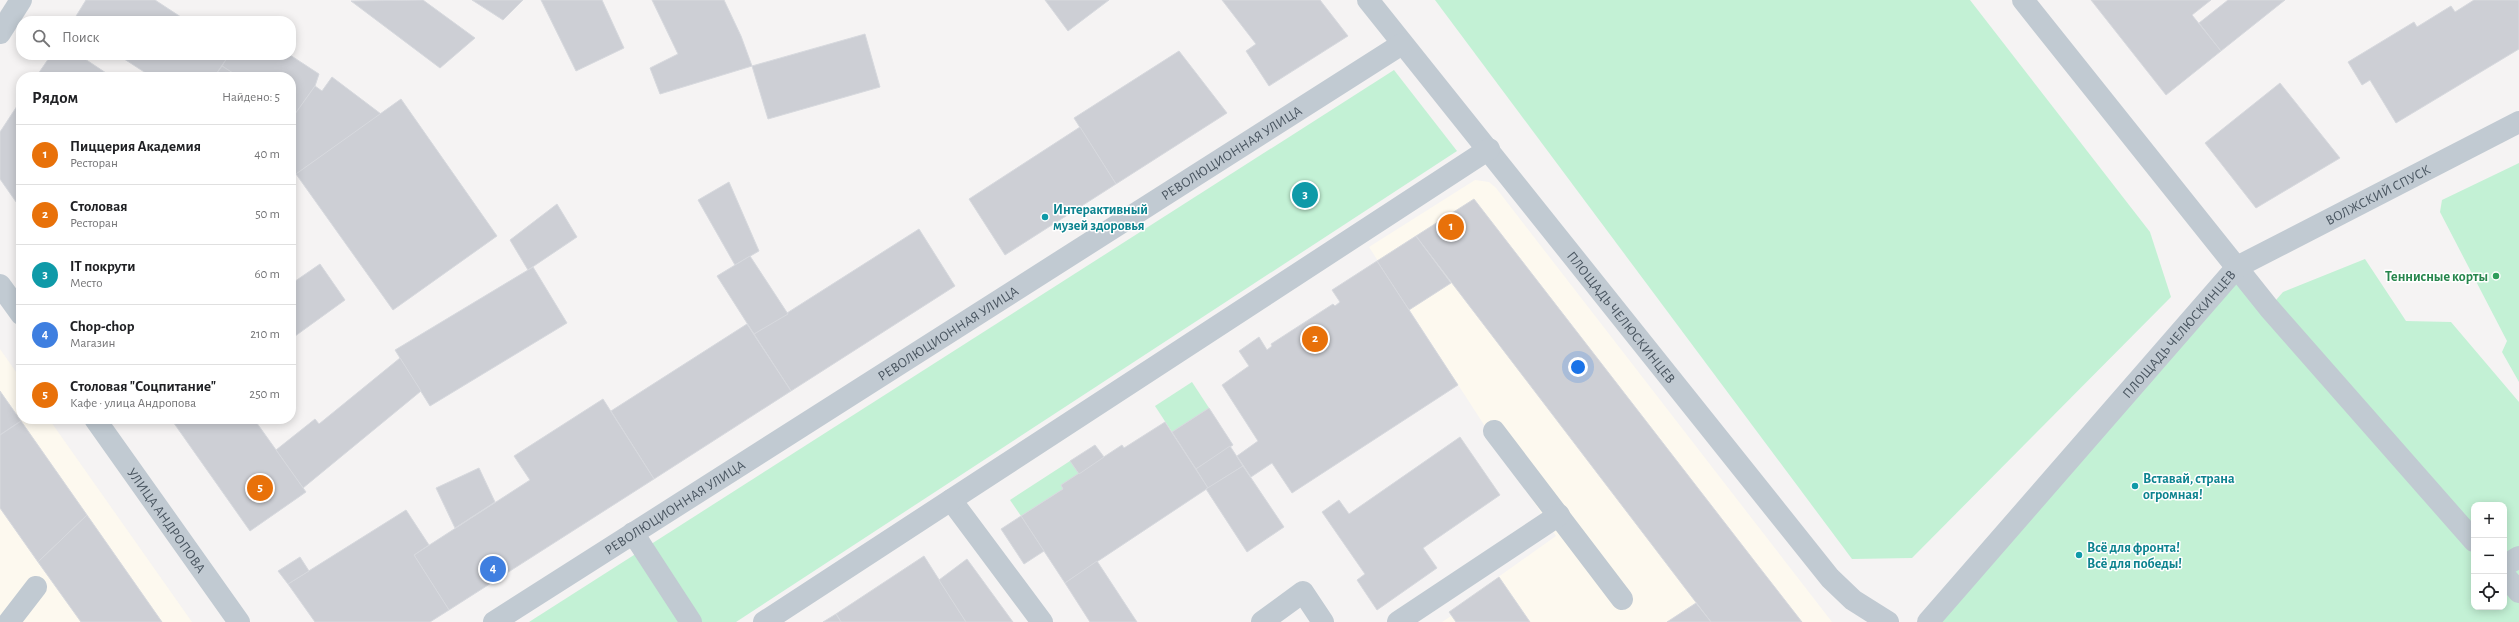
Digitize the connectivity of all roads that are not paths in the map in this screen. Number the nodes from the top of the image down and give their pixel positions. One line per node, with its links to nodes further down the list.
1 (22, 0): 4 (street)
2 (1368, 0): 5 (street, ПЛОЩАДЬ ЧЕЛЮСКИНЦЕВ)
3 (2022, 0): 8 (street, ПЛОЩАДЬ ЧЕЛЮСКИНЦЕВ)
4 (0, 33)
5 (1402, 44): 7 (street, ПЛОЩАДЬ ЧЕЛЮСКИНЦЕВ); 15 (street, РЕВОЛЮЦИОННАЯ УЛИЦА)
6 (2519, 122): 8 (street, ВОЛЖСКИЙ СПУСК)
7 (1489, 149): 13 (street); 32 (street, ПЛОЩАДЬ ЧЕЛЮСКИНЦЕВ)
8 (2237, 267): 16 (street); 33 (street, ПЛОЩАДЬ ЧЕЛЮСКИНЦЕВ)
9 (0, 285): 10 (street)
10 (16, 307)
11 (99, 424): 24 (street, УЛИЦА АНДРОПОВА)
12 (1494, 431): 14 (street)
13 (952, 500): 27 (street); 28 (street)
14 (1559, 516): 22 (street); 31 (street)
15 (633, 533): 25 (street, РЕВОЛЮЦИОННАЯ УЛИЦА); 26 (street)
16 (2471, 538)
17 (2519, 557): 18 (street)
18 (2507, 564)
19 (2507, 578): 21 (street)
20 (36, 587): 23 (street)
21 (2519, 592)
22 (1622, 599)
23 (10, 622)
24 (238, 622)
25 (494, 622)
26 (691, 622)
27 (764, 622)
28 (1042, 622)
29 (1262, 622): 30 (street)
30 (1323, 622)
31 (1398, 622)
32 (1888, 622)
33 (1928, 622)

